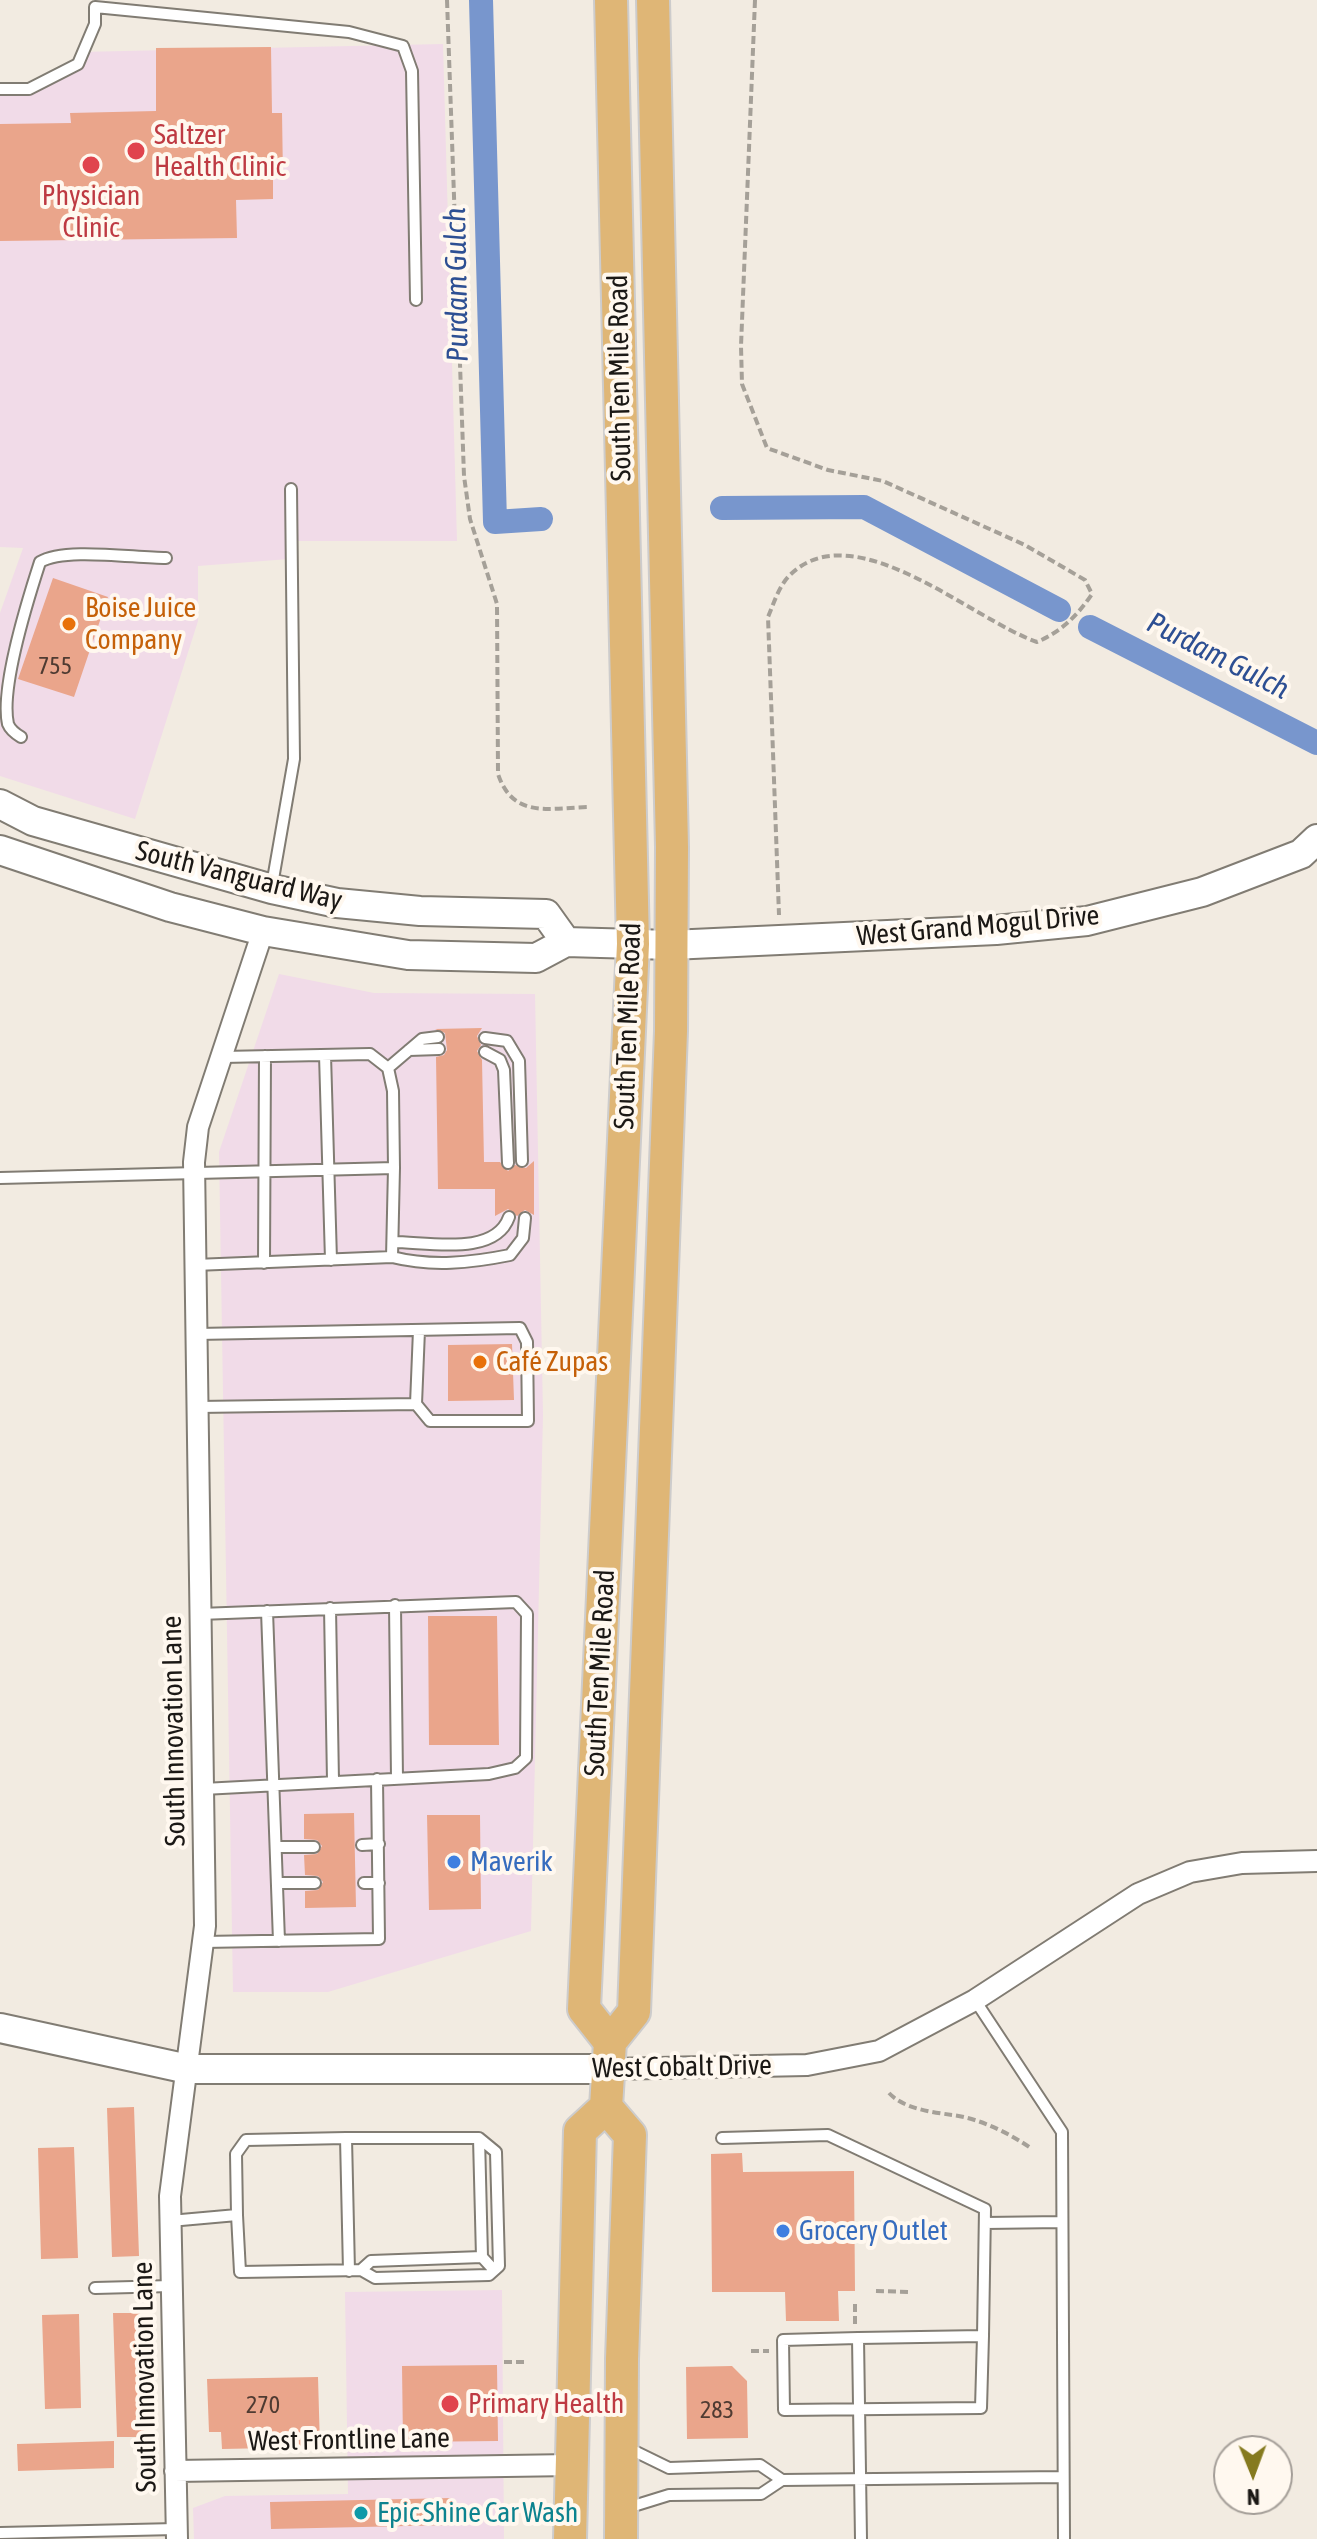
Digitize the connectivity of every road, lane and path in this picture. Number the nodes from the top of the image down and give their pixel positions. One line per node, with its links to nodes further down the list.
1 (447, 0): 11 (path)
2 (611, 0): 18 (main road, South Ten Mile Road)
3 (653, 0): 19 (main road, South Ten Mile Road)
4 (755, 0): 15 (path)
5 (0, 89): 6 (lane)
6 (416, 300)
7 (291, 489): 14 (lane)
8 (166, 558): 9 (lane)
9 (21, 737)
10 (0, 804): 14 (street, South Vanguard Way)
11 (588, 807)
12 (1317, 839): 19 (street, West Grand Mogul Drive)
13 (0, 850): 16 (street, South Vanguard Way)
14 (272, 889): 17 (street, South Vanguard Way)
15 (779, 920)
16 (263, 931): 17 (street, South Vanguard Way); 27 (street, South Innovation Lane)
17 (566, 942): 18 (street, South Vanguard Way)
18 (633, 944): 19 (street, South Vanguard Way); 69 (main road, South Ten Mile Road)
19 (671, 945): 69 (main road, South Ten Mile Road)
20 (438, 1037): 23 (lane)
21 (485, 1038): 29 (lane)
22 (439, 1049): 23 (lane)
23 (409, 1050): 28 (lane)
24 (485, 1052): 30 (lane)
25 (325, 1055): 26 (lane); 28 (lane); 32 (lane)
26 (265, 1056): 27 (lane); 33 (lane)
27 (223, 1057): 34 (street, South Innovation Lane)
28 (388, 1068): 31 (lane)
29 (522, 1161)
30 (508, 1163)
31 (394, 1168): 32 (lane); 38 (lane)
32 (327, 1170): 33 (lane); 40 (lane)
33 (262, 1172): 34 (lane); 41 (lane)
34 (195, 1174): 35 (lane); 42 (street, South Innovation Lane)
35 (0, 1178)
36 (509, 1217): 38 (lane)
37 (525, 1218): 39 (lane)
38 (393, 1242): 39 (lane)
39 (392, 1257): 40 (lane)
40 (331, 1260): 41 (lane)
41 (264, 1263): 42 (lane)
42 (195, 1265): 44 (street, South Innovation Lane)
43 (419, 1330): 44 (lane); 45 (lane); 45 (lane)
44 (197, 1334): 46 (street, South Innovation Lane)
45 (416, 1404): 46 (lane)
46 (198, 1407): 50 (street, South Innovation Lane)
47 (395, 1605): 48 (lane); 52 (lane); 52 (lane)
48 (330, 1608): 49 (lane); 53 (lane)
49 (267, 1611): 50 (lane); 54 (lane)
50 (200, 1614): 55 (street, South Innovation Lane)
51 (377, 1779): 52 (lane); 53 (lane); 56 (lane)
52 (397, 1779)
53 (333, 1781): 54 (lane)
54 (274, 1786): 55 (lane); 58 (lane)
55 (203, 1789): 66 (street, South Innovation Lane)
56 (379, 1844): 57 (lane); 64 (lane)
57 (362, 1845)
58 (278, 1847): 59 (lane); 61 (lane)
59 (314, 1847)
60 (1317, 1861): 67 (street, West Cobalt Drive)
61 (280, 1883): 62 (lane); 65 (lane)
62 (315, 1883)
63 (364, 1883): 64 (lane)
64 (379, 1883): 65 (lane)
65 (279, 1941): 66 (lane)
66 (203, 1942): 70 (street, South Innovation Lane)
67 (975, 2000): 69 (street, West Cobalt Drive); 79 (lane)
68 (0, 2028): 70 (street, West Cobalt Drive)
69 (609, 2055): 70 (street, West Cobalt Drive); 72 (main road)
70 (188, 2069): 78 (street, South Innovation Lane)
71 (889, 2093): 76 (path)
72 (606, 2107): 96 (main road); 97 (main road)
73 (346, 2138): 74 (lane); 77 (lane); 85 (lane)
74 (479, 2138): 81 (lane); 84 (lane)
75 (722, 2138): 80 (lane)
76 (1032, 2149)
77 (237, 2215): 78 (lane); 85 (lane)
78 (170, 2221): 87 (street, South Innovation Lane)
79 (1062, 2222): 80 (lane); 99 (lane)
80 (985, 2223): 91 (lane)
81 (482, 2257): 82 (lane); 84 (lane)
82 (416, 2259): 83 (lane); 86 (lane)
83 (361, 2270): 85 (lane); 86 (lane)
84 (494, 2270): 86 (lane)
85 (349, 2271)
86 (416, 2277)
87 (171, 2286): 88 (lane); 98 (street, South Innovation Lane)
88 (95, 2288)
89 (876, 2291): 90 (path)
90 (911, 2292)
91 (983, 2336): 92 (lane); 95 (lane)
92 (858, 2338): 95 (lane); 95 (lane)
93 (504, 2362): 94 (path)
94 (527, 2362)
95 (859, 2411): 100 (lane)
96 (621, 2445): 101 (lane); 102 (main road)
97 (572, 2465): 98 (street, West Frontline Lane); 105 (main road)
98 (175, 2471): 104 (street, South Innovation Lane)
99 (1063, 2477): 100 (lane); 107 (lane)
100 (860, 2479): 101 (lane); 106 (lane)
101 (782, 2480): 102 (lane)
102 (621, 2524)
103 (0, 2533): 104 (lane)
104 (176, 2534)
105 (570, 2539)
106 (861, 2539)
107 (1064, 2539)

